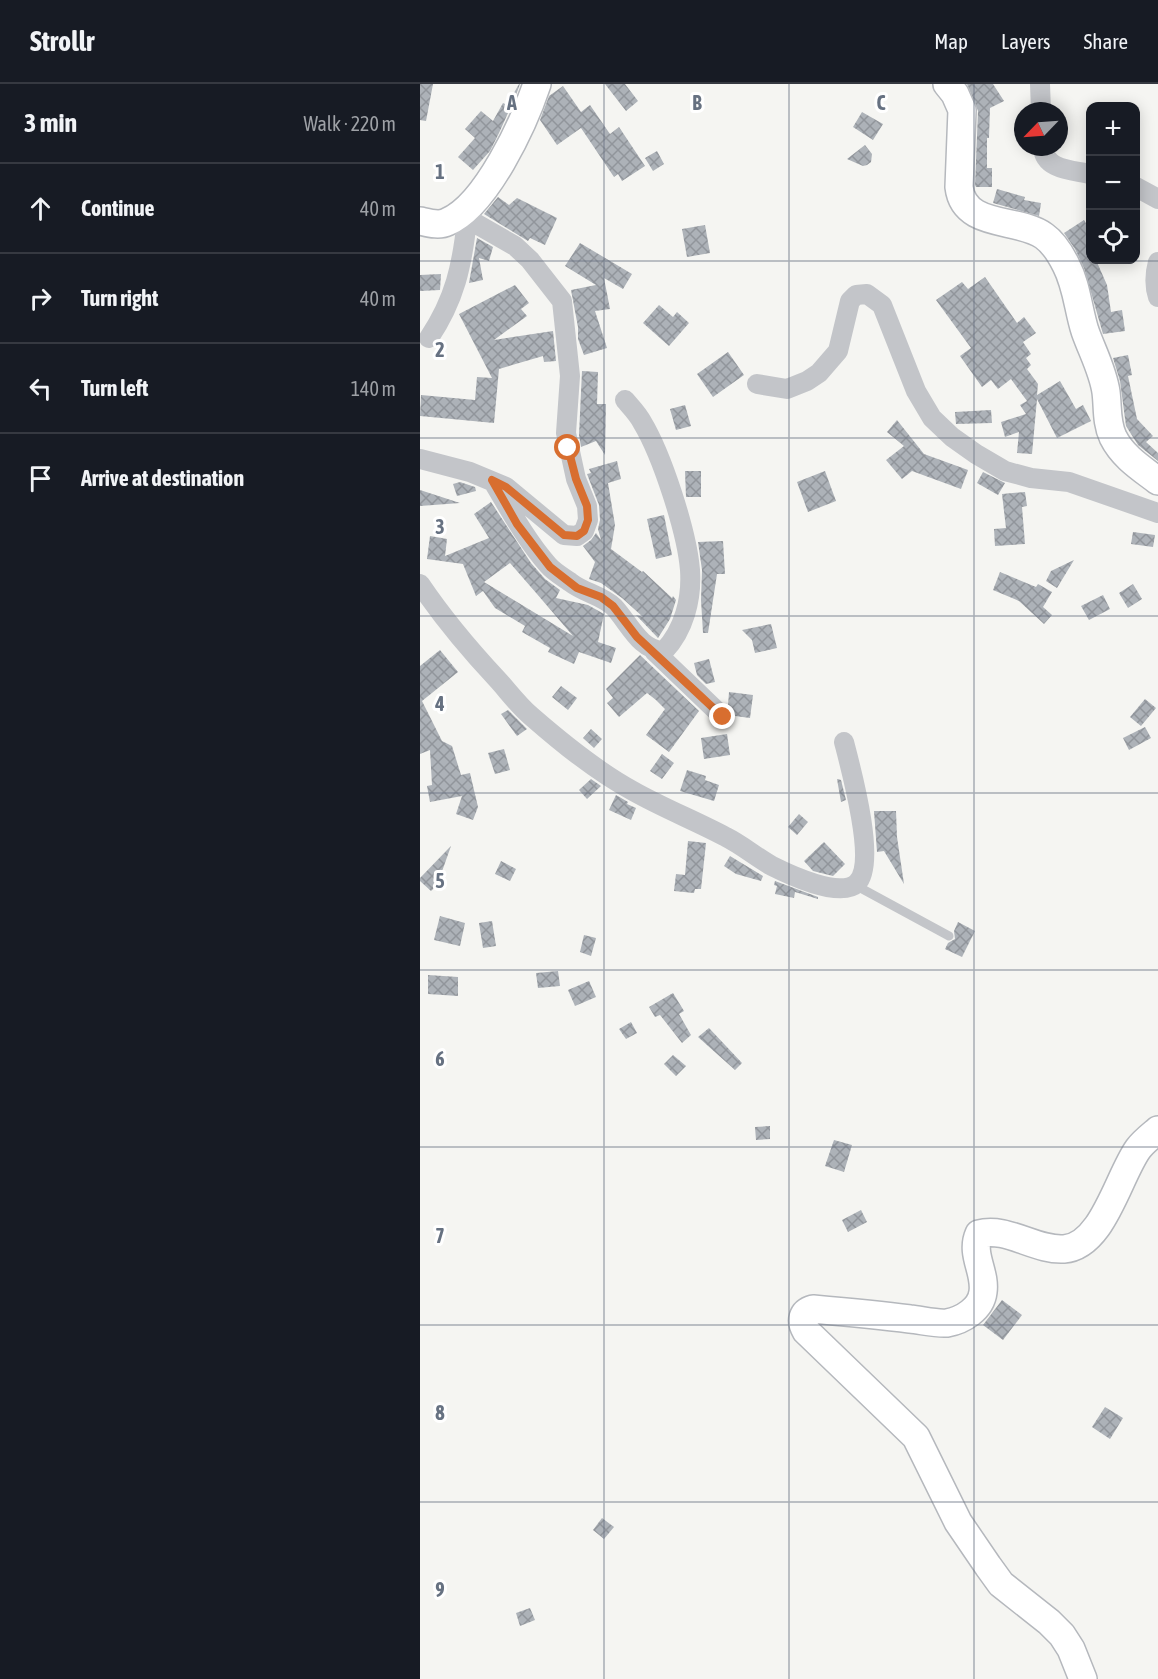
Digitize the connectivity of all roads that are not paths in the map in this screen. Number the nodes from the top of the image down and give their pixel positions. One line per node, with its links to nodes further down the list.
1 (537, 84): 9 (street)
2 (947, 84): 18 (street)
3 (1040, 84): 4 (street)
4 (1041, 102)
5 (1046, 156): 6 (street)
6 (1086, 173)
7 (1140, 189): 8 (street)
8 (1158, 199)
9 (464, 218): 10 (street); 13 (street); 17 (street)
10 (420, 221)
11 (1158, 262): 12 (street)
12 (1158, 297)
13 (429, 338)
14 (757, 384): 19 (street)
15 (625, 400): 21 (street)
16 (420, 459): 17 (street)
17 (492, 480): 21 (street)
18 (1158, 481)
19 (1158, 513)
20 (420, 584): 24 (street)
21 (654, 651): 22 (street)
22 (723, 717)
23 (844, 742): 24 (street)
24 (855, 885): 25 (lane)
25 (949, 936)
26 (1158, 1130): 27 (street)
27 (1083, 1679)

